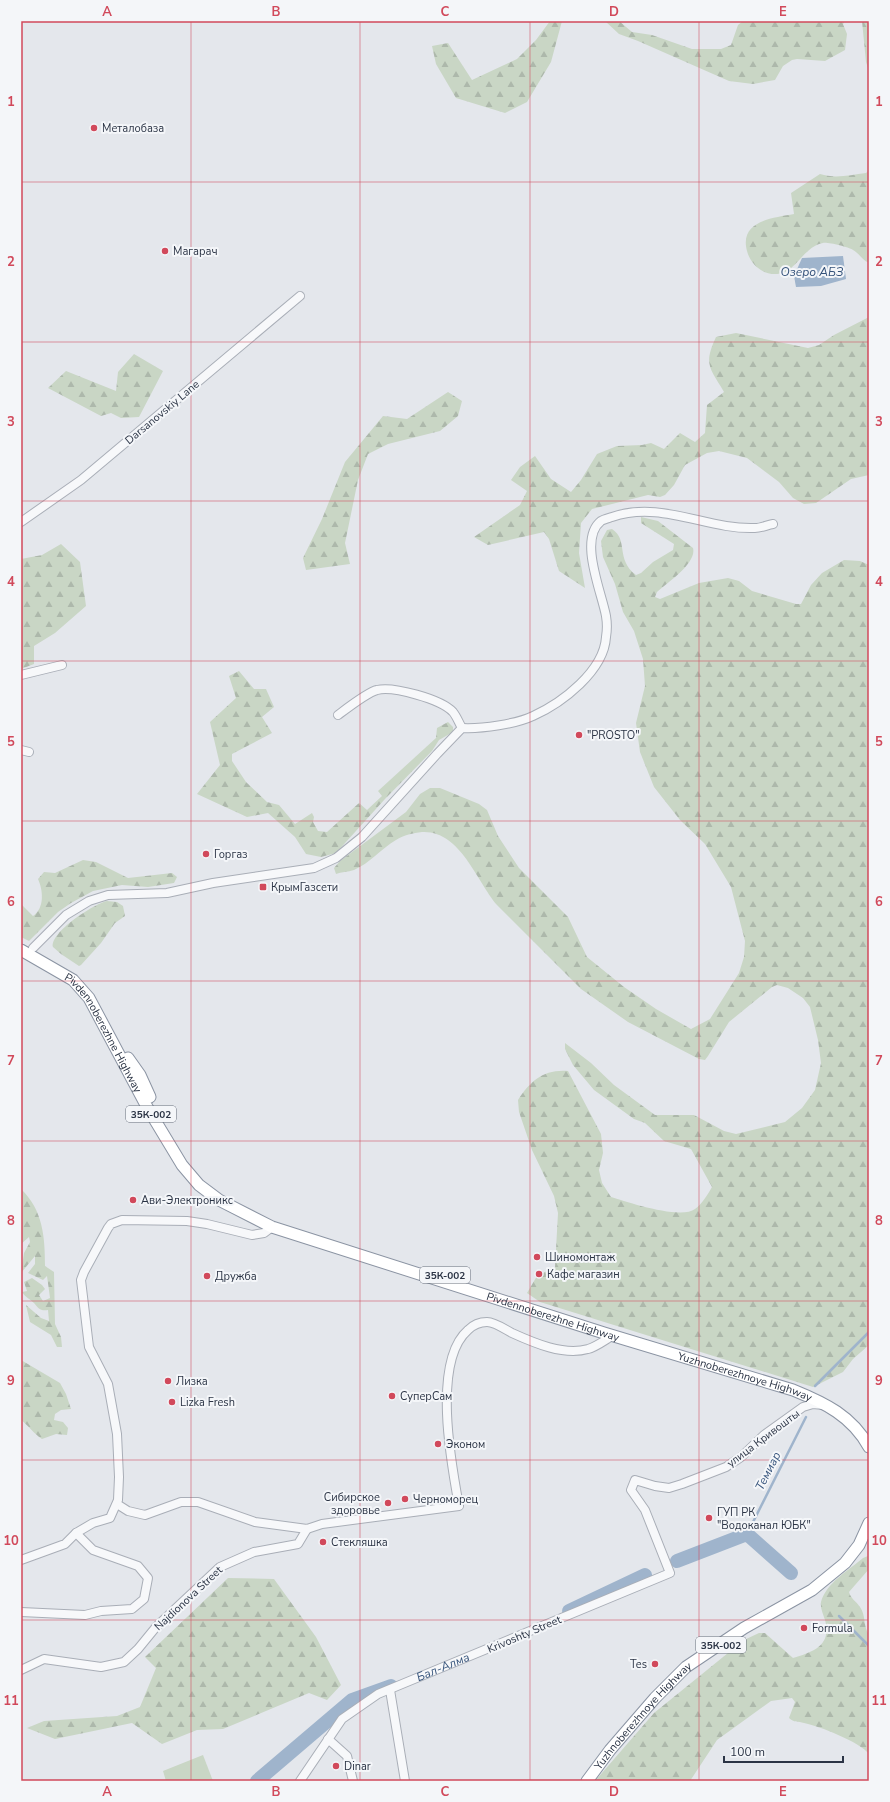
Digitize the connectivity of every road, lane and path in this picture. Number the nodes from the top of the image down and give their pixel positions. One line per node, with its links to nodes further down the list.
1 (300, 296): 2 (street, Darsanovskiy Lane)
2 (21, 522)
3 (773, 524): 7 (street)
4 (62, 665): 5 (street)
5 (21, 675)
6 (338, 715): 7 (street)
7 (462, 728): 8 (street)
8 (25, 947): 9 (highway, Pivdennoberezhne Highway / 35К-002); 9 (highway, Pivdennoberezhne Highway)
9 (274, 1224): 10 (highway, Pivdennoberezhne Highway / 35К-002); 14 (street)
10 (614, 1332): 11 (highway, Yuzhnoberezhnoye Highway); 17 (street)
11 (828, 1403): 12 (highway, Yuzhnoberezhnoye Highway); 13 (highway, Yuzhnoberezhnoye Highway); 22 (street, улица Кривошты)
12 (869, 1439)
13 (869, 1446)
14 (117, 1504): 17 (street); 18 (street)
15 (869, 1523): 27 (highway, Yuzhnoberezhnoye Highway / 35К-002)
16 (869, 1528): 27 (highway, Yuzhnoberezhnoye Highway / 35К-002)
17 (306, 1529): 21 (street, Najdionova Street)
18 (76, 1533): 19 (street); 20 (street)
19 (21, 1560)
20 (21, 1612)
21 (21, 1670)
22 (390, 1690): 23 (street); 26 (street)
23 (328, 1739): 24 (street); 25 (street)
24 (300, 1781)
25 (353, 1781)
26 (404, 1781)
27 (588, 1781)

